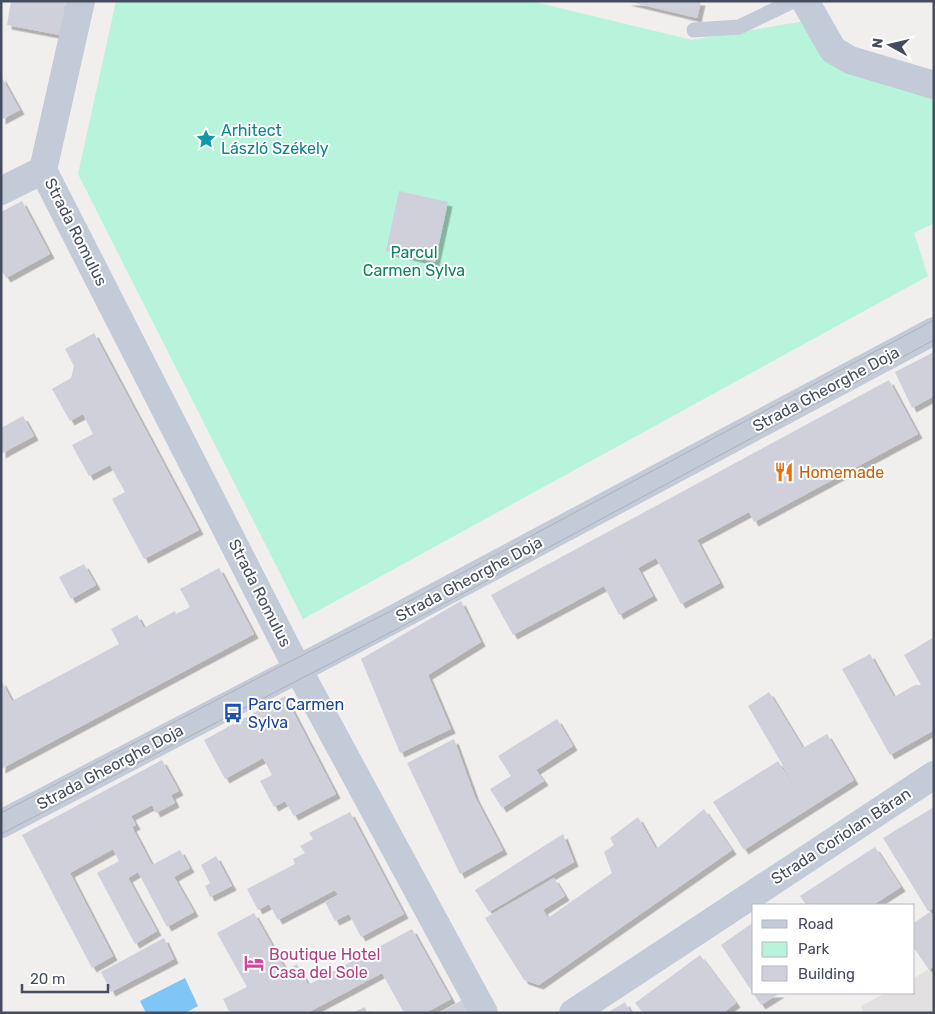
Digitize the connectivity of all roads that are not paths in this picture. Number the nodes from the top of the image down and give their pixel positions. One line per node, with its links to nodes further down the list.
1 (80, 1): 6 (street)
2 (793, 1): 4 (lane)
3 (805, 1): 5 (street)
4 (694, 30)
5 (934, 85)
6 (43, 170): 7 (street); 9 (street, Strada Romulus)
7 (1, 191)
8 (934, 331): 9 (street, Strada Gheorghe Doja)
9 (298, 669): 11 (street, Strada Gheorghe Doja); 12 (street, Strada Romulus)
10 (934, 775): 13 (street, Strada Coriolan Băran)
11 (1, 824)
12 (484, 1013)
13 (572, 1013)

